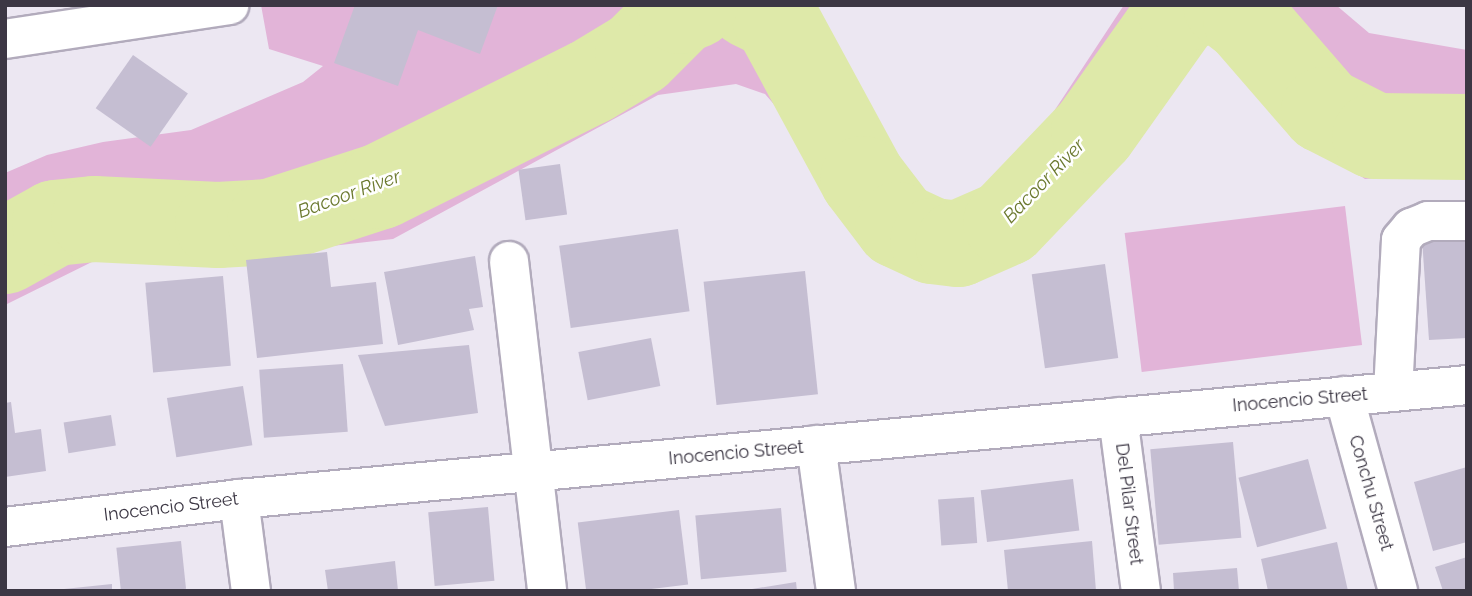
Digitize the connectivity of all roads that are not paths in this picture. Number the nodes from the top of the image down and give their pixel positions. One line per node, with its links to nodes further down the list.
1 (229, 5): 2 (street)
2 (5, 39)
3 (1467, 221): 6 (street)
4 (509, 261): 10 (street)
5 (1467, 385): 6 (street, Inocencio Street)
6 (1393, 392): 7 (street, Inocencio Street)
7 (1344, 396): 8 (street, Inocencio Street); 17 (street, Conchu Street)
8 (1118, 417): 9 (street, Inocencio Street); 16 (street, Del Pilar Street)
9 (816, 445): 10 (street, Inocencio Street); 15 (street)
10 (534, 472): 11 (street, Inocencio Street); 14 (street)
11 (239, 499): 12 (street, Inocencio Street); 13 (street)
12 (5, 527)
13 (251, 591)
14 (547, 591)
15 (836, 591)
16 (1141, 591)
17 (1398, 591)

